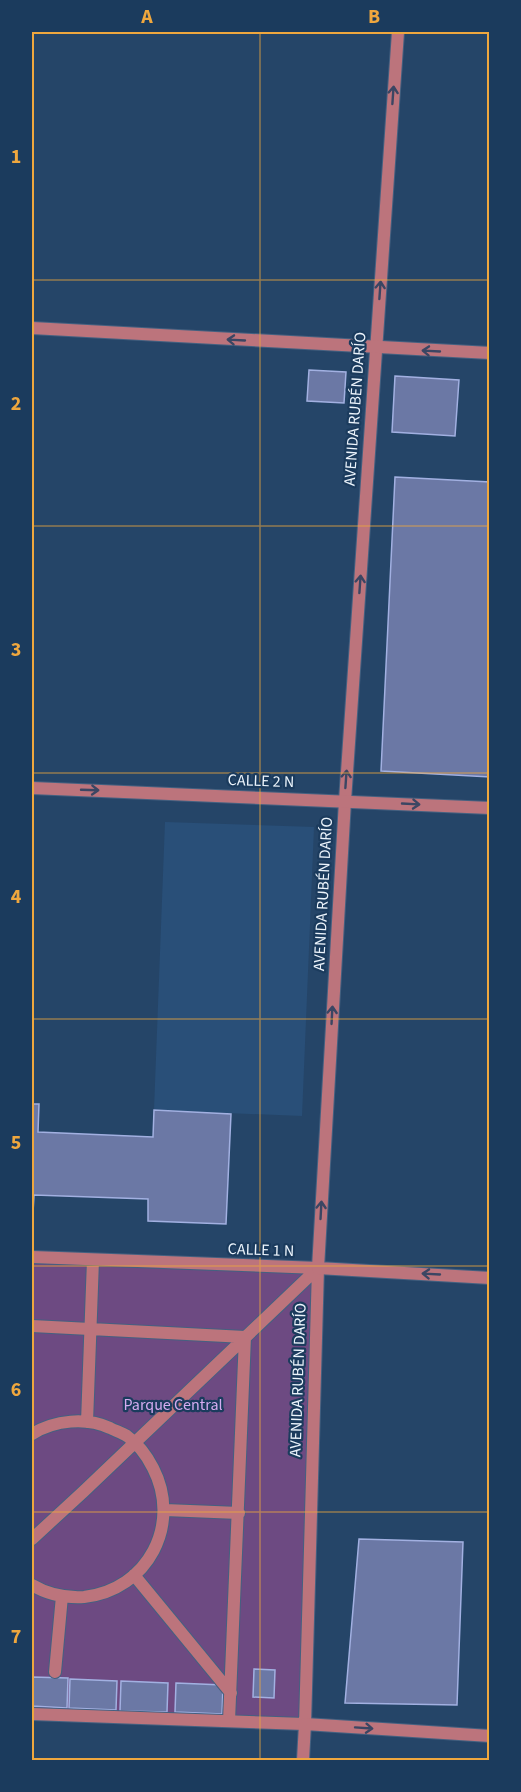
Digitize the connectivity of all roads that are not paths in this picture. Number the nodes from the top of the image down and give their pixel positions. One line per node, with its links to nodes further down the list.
1 (398, 32): 3 (street, AVENIDA RUBÉN DARÍO, one-way to 1)
2 (32, 328): 3 (street, one-way to 2)
3 (376, 348): 4 (street, one-way to 3); 6 (street, AVENIDA RUBÉN DARÍO, one-way to 3)
4 (489, 353)
5 (32, 788): 6 (street, CALLE 2 N, one-way to 6)
6 (345, 801): 7 (street, CALLE 2 N, one-way to 7); 10 (street, AVENIDA RUBÉN DARÍO, one-way to 6)
7 (489, 808)
8 (32, 1257): 9 (street, CALLE 1 N)
9 (93, 1260): 10 (street, CALLE 1 N); 13 (street)
10 (318, 1268): 11 (street, CALLE 1 N, one-way to 10); 14 (street); 28 (street, AVENIDA RUBÉN DARÍO)
11 (489, 1278)
12 (32, 1326): 13 (street)
13 (91, 1330): 14 (street); 15 (street)
14 (245, 1337): 17 (street); 19 (street)
15 (87, 1422): 16 (street); 17 (street)
16 (32, 1434)
17 (134, 1443): 18 (street); 20 (street)
18 (165, 1510): 19 (street); 21 (street)
19 (239, 1513): 25 (street)
20 (32, 1539)
21 (134, 1575): 23 (street); 25 (street)
22 (32, 1585): 23 (street)
23 (62, 1596): 24 (street)
24 (55, 1672)
25 (231, 1693): 27 (street)
26 (32, 1714): 27 (street)
27 (229, 1721): 28 (street)
28 (305, 1724): 29 (street, one-way to 29); 30 (street, AVENIDA RUBÉN DARÍO)
29 (489, 1736)
30 (303, 1761)

